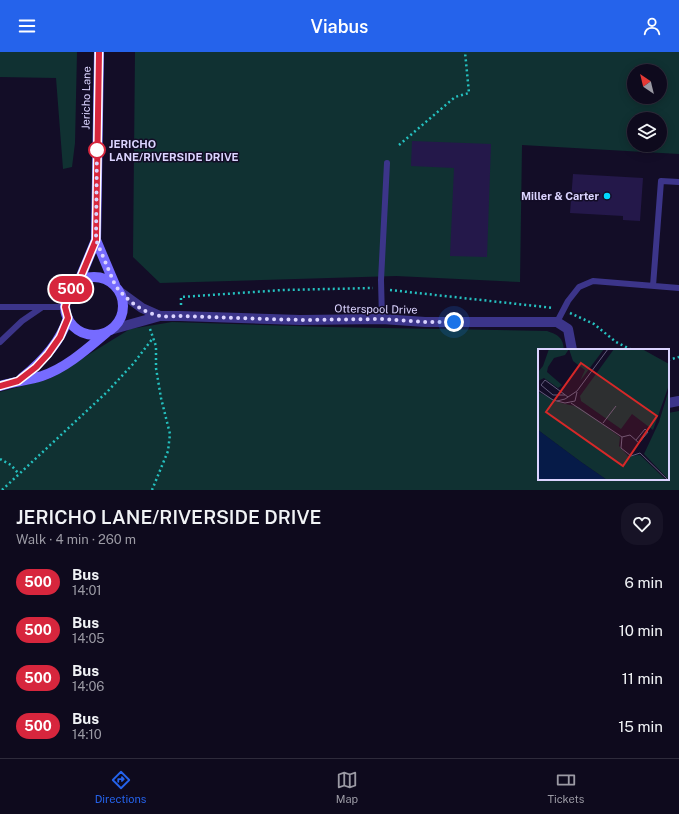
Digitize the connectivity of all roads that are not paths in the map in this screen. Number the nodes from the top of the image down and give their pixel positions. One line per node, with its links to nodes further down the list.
1 (99, 52): 4 (street, Jericho Lane)
2 (387, 163): 14 (lane)
3 (679, 182): 6 (lane)
4 (96, 240): 5 (street, Jericho Lane); 8 (street, Jericho Lane)
5 (79, 281): 8 (street); 11 (street)
6 (653, 286): 7 (lane); 15 (lane)
7 (679, 288)
8 (117, 289): 12 (street, Otterspool Drive); 16 (street)
9 (0, 307): 10 (lane)
10 (42, 307): 11 (lane); 17 (lane)
11 (65, 307): 13 (street)
12 (160, 316): 14 (street, Otterspool Drive); 16 (street, Otterspool Drive)
13 (68, 318): 16 (street); 19 (street)
14 (382, 319): 15 (street, Otterspool Drive)
15 (557, 322): 18 (street)
16 (108, 331): 19 (street)
17 (0, 342)
18 (572, 349)
19 (18, 381): 20 (street)
20 (0, 386)
21 (679, 401): 22 (street)
22 (669, 403)

